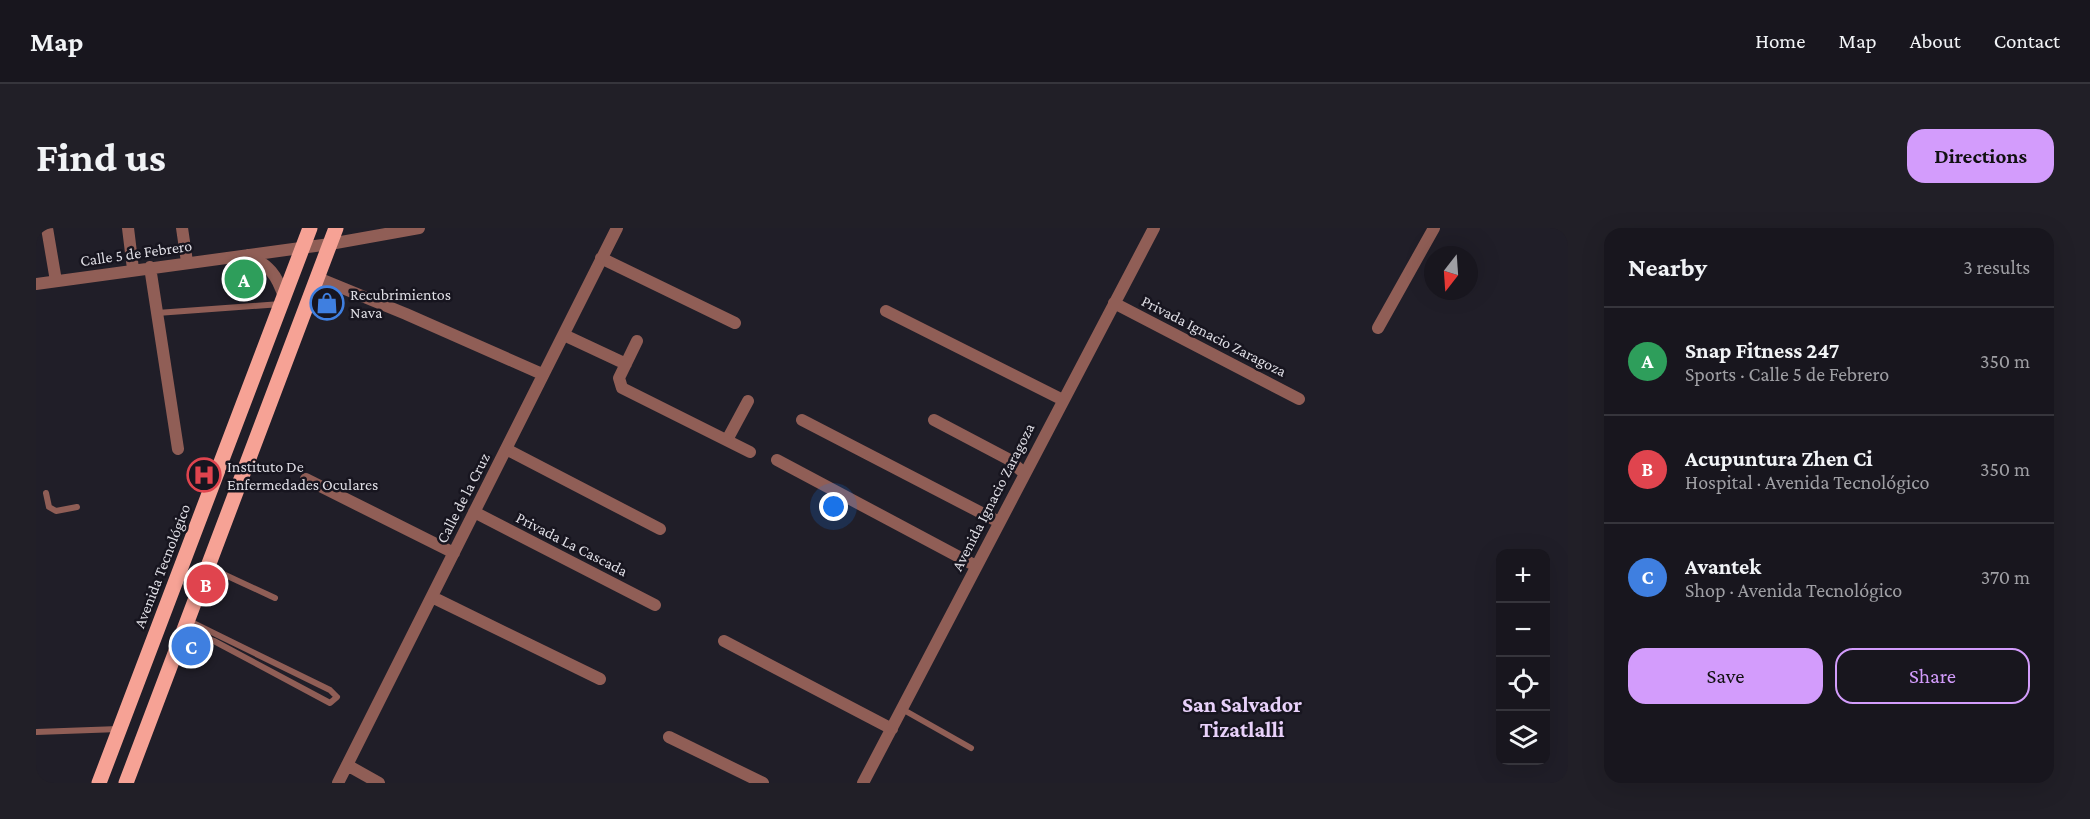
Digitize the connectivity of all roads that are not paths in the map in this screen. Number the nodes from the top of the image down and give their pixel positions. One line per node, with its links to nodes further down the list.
1 (47, 228): 18 (street)
2 (128, 228): 16 (street)
3 (182, 228): 14 (street)
4 (310, 228): 11 (main road, Avenida Tecnológico)
5 (336, 228): 10 (main road)
6 (419, 228): 10 (street, Calle 5 de Febrero)
7 (617, 228): 13 (street, Calle de la Cruz)
8 (1154, 228): 21 (street, Avenida Ignacio Zaragoza)
9 (1434, 228): 25 (street)
10 (330, 244): 11 (street, Calle 5 de Febrero); 17 (main road)
11 (302, 248): 12 (street, Calle 5 de Febrero); 20 (main road, Avenida Tecnológico)
12 (247, 255): 14 (street, Calle 5 de Febrero); 20 (street)
13 (601, 258): 24 (street); 26 (street, Calle de la Cruz)
14 (187, 262): 15 (street, Calle 5 de Febrero)
15 (150, 267): 16 (street, Calle 5 de Febrero); 23 (street)
16 (133, 269): 18 (street, Calle 5 de Febrero)
17 (318, 278): 29 (street); 49 (main road)
18 (56, 281): 19 (street, Calle 5 de Febrero)
19 (36, 284)
20 (283, 300): 23 (lane); 57 (main road, Avenida Tecnológico)
21 (1114, 303): 30 (street, Privada Ignacio Zaragoza); 31 (street, Avenida Ignacio Zaragoza)
22 (885, 311): 31 (street)
23 (157, 313): 36 (street)
24 (735, 323)
25 (1378, 328)
26 (564, 335): 28 (street); 29 (street, Calle de la Cruz)
27 (637, 341): 28 (street)
28 (626, 364): 35 (street)
29 (542, 374): 37 (street, Calle de la Cruz)
30 (1299, 399)
31 (1063, 400): 40 (street, Avenida Ignacio Zaragoza)
32 (748, 401): 35 (street)
33 (802, 420): 45 (street)
34 (934, 420): 40 (street)
35 (727, 440): 38 (street)
36 (178, 448)
37 (506, 449): 44 (street, Calle de la Cruz); 46 (street)
38 (750, 452)
39 (777, 460): 48 (street)
40 (1024, 473): 45 (street, Avenida Ignacio Zaragoza)
41 (306, 478): 47 (street)
42 (46, 493): 43 (lane)
43 (77, 507)
44 (474, 512): 47 (street, Calle de la Cruz); 52 (street, Privada La Cascada)
45 (999, 522): 48 (street, Avenida Ignacio Zaragoza)
46 (660, 529)
47 (454, 553): 50 (street, Calle de la Cruz)
48 (976, 566): 56 (street, Avenida Ignacio Zaragoza)
49 (207, 567): 51 (lane); 53 (main road)
50 (432, 597): 55 (street); 62 (street, Calle de la Cruz)
51 (275, 598)
52 (655, 605)
53 (185, 624): 53 (lane); 64 (main road)
54 (724, 641): 58 (street)
55 (600, 679)
56 (902, 709): 58 (street, Avenida Ignacio Zaragoza); 61 (lane)
57 (120, 729): 59 (lane); 63 (main road, Avenida Tecnológico)
58 (892, 729): 68 (street, Avenida Ignacio Zaragoza)
59 (36, 732)
60 (669, 736): 67 (street)
61 (971, 748)
62 (347, 765): 65 (street, Calle de la Cruz); 66 (street)
63 (99, 783)
64 (126, 783)
65 (338, 783)
66 (379, 783)
67 (763, 783)
68 (863, 783)

